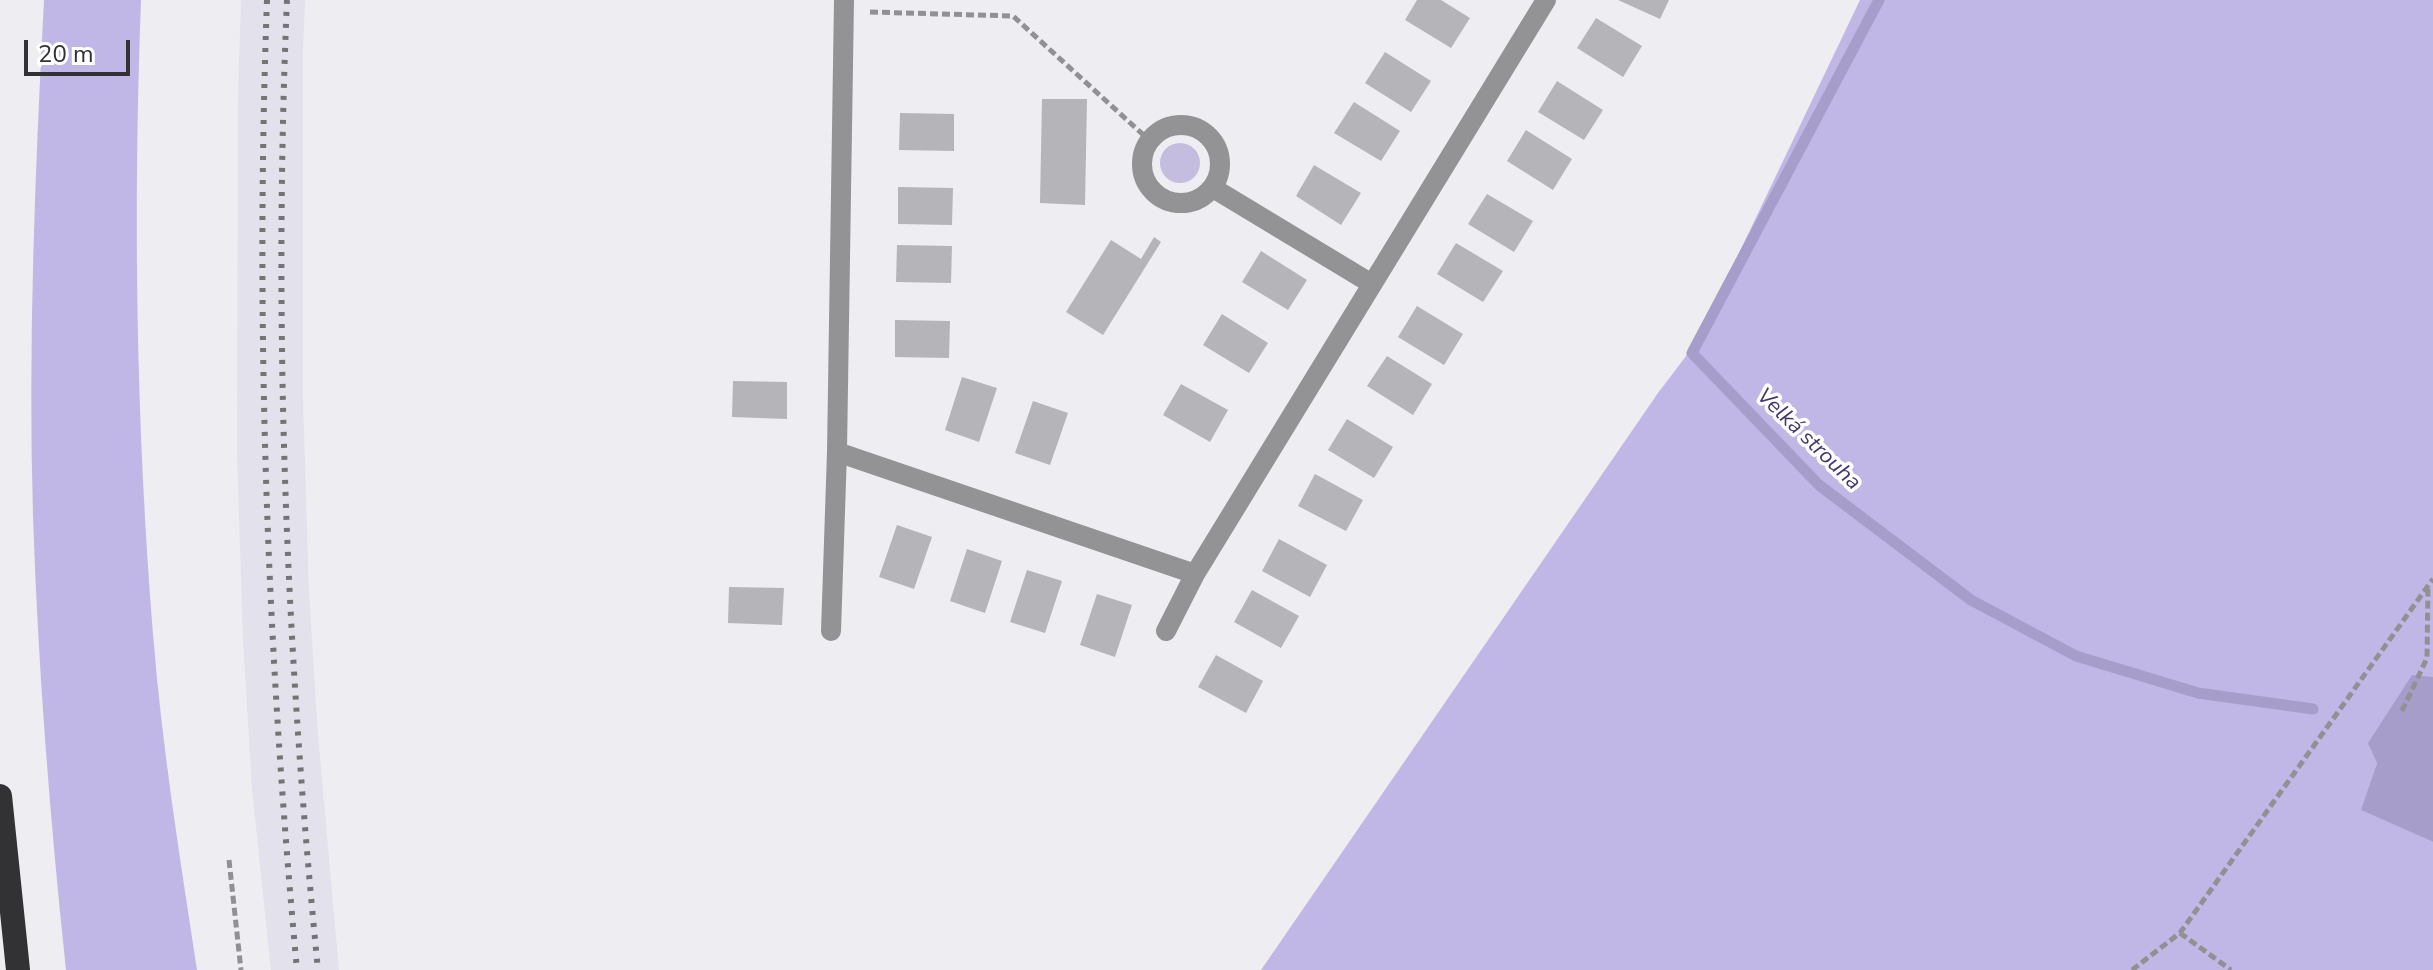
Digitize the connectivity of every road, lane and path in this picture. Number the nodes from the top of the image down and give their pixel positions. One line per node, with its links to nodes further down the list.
1 (1546, 0): 5 (street)
2 (844, 5): 3 (path); 6 (street)
3 (1149, 140): 4 (street); 4 (street)
4 (1213, 188): 5 (street)
5 (1372, 284): 7 (street)
6 (837, 452): 7 (street); 10 (street)
7 (1195, 574): 11 (street)
8 (2433, 579): 9 (path)
9 (2428, 588): 12 (path); 15 (path)
10 (831, 631)
11 (1166, 631)
12 (2402, 711)
13 (0, 796): 16 (highway)
14 (229, 860): 17 (path)
15 (2180, 933): 18 (path); 19 (path)
16 (18, 970)
17 (241, 970)
18 (2132, 970)
19 (2231, 970)

